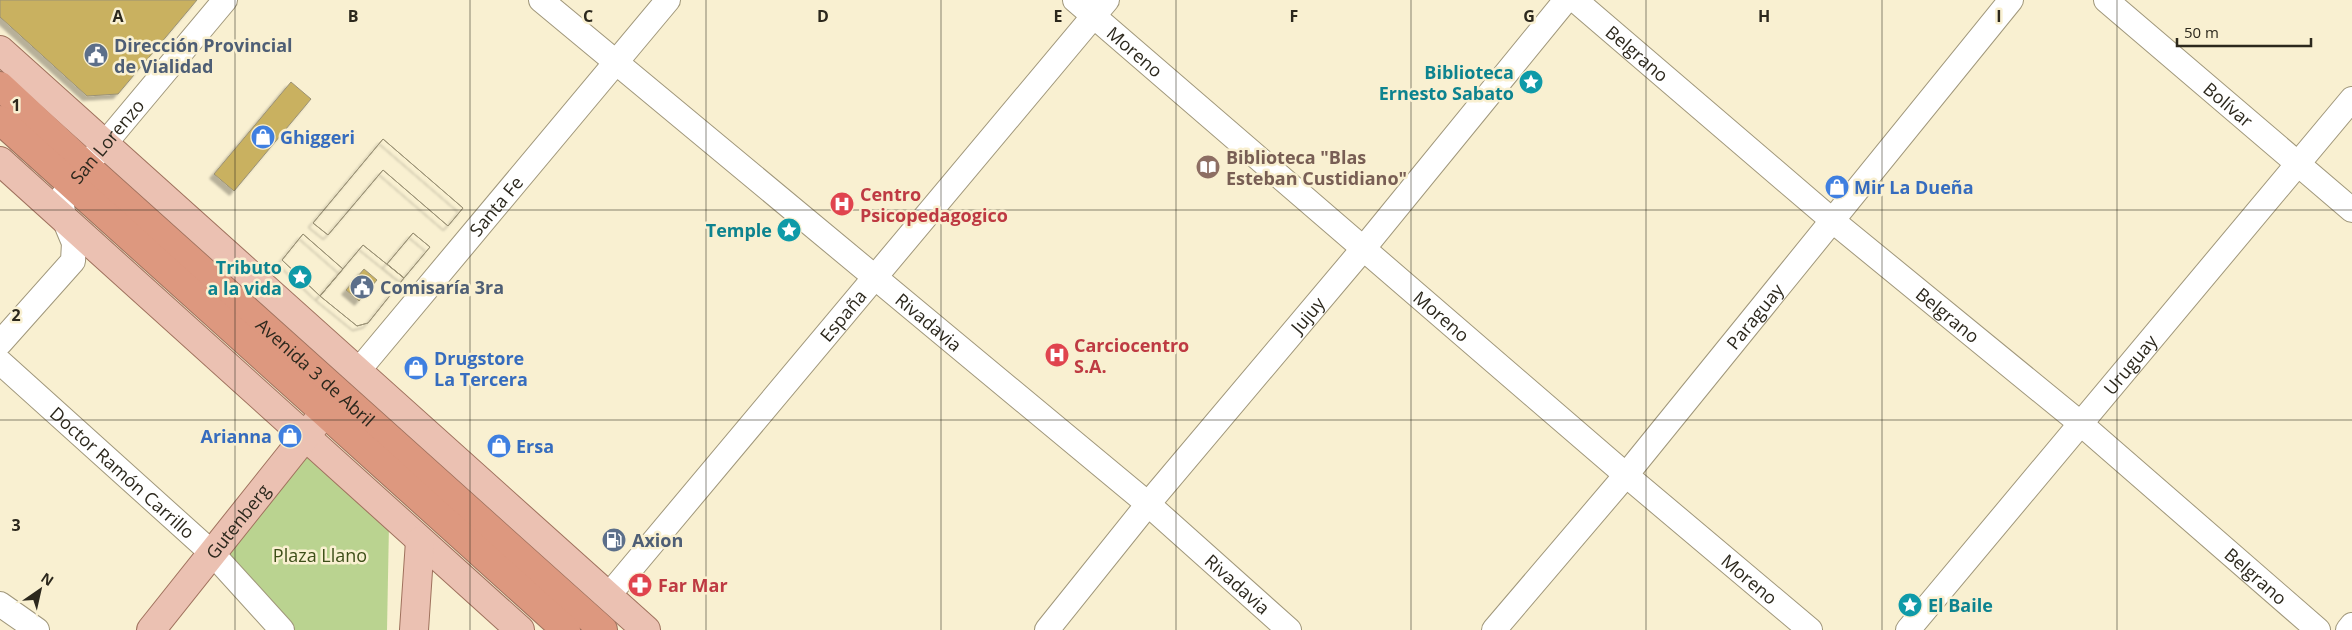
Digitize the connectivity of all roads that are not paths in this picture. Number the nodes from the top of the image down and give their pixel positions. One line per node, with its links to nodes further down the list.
1 (225, 0): 15 (street, San Lorenzo)
2 (541, 0): 11 (street, Rivadavia)
3 (668, 0): 11 (street, Santa Fe)
4 (1075, 0): 9 (street, Moreno)
5 (1566, 0): 22 (street, Jujuy)
6 (1575, 0): 21 (street, Belgrano)
7 (2011, 0): 21 (street, Paraguay)
8 (2106, 0): 17 (street, Bolívar)
9 (1100, 8): 22 (street, Moreno); 23 (street, España)
10 (0, 50): 15 (main road, Avenida 3 de Abril)
11 (616, 62): 23 (street, Rivadavia); 26 (street, Santa Fe)
12 (0, 86): 18 (highway, Avenida 3 de Abril)
13 (2352, 99): 17 (street, Uruguay)
14 (0, 120): 18 (highway, Avenida 3 de Abril)
15 (104, 144): 18 (street, San Lorenzo); 26 (main road, Avenida 3 de Abril)
16 (0, 161): 20 (main road)
17 (2298, 164): 19 (street, Bolívar); 28 (street, Uruguay)
18 (78, 175): 20 (street, San Lorenzo); 27 (highway, Avenida 3 de Abril)
19 (2352, 210)
20 (64, 219): 24 (street); 29 (main road)
21 (1833, 221): 28 (street, Belgrano); 30 (street, Paraguay)
22 (1363, 249): 30 (street, Moreno); 31 (street, Jujuy)
23 (874, 277): 31 (street, Rivadavia); 34 (street, España)
24 (0, 343)
25 (0, 362): 33 (street, Doctor Ramón Carrillo)
26 (358, 371): 27 (main road, Santa Fe); 34 (main road, Avenida 3 de Abril)
27 (332, 404): 29 (main road, Gutenberg); 38 (highway, Avenida 3 de Abril); 43 (highway, Avenida 3 de Abril)
28 (2080, 423): 49 (street, Uruguay); 50 (street, Belgrano)
29 (304, 437): 32 (main road); 33 (main road, Gutenberg)
30 (1626, 475): 47 (street, Paraguay); 48 (street, Moreno)
31 (1148, 504): 45 (street, Jujuy); 46 (street, Rivadavia)
32 (420, 541): 37 (main road); 42 (main road)
33 (212, 553): 40 (main road, Gutenberg); 41 (street, Doctor Ramón Carrillo)
34 (608, 596): 38 (main road, España); 44 (main road)
35 (0, 604): 39 (street)
36 (2352, 625): 51 (street)
37 (415, 626)
38 (591, 626)
39 (37, 630)
40 (151, 630)
41 (282, 630)
42 (520, 630)
43 (566, 630)
44 (646, 630)
45 (1047, 630)
46 (1289, 630)
47 (1494, 630)
48 (1810, 630)
49 (1908, 630)
50 (2318, 630)
51 (2348, 630)

